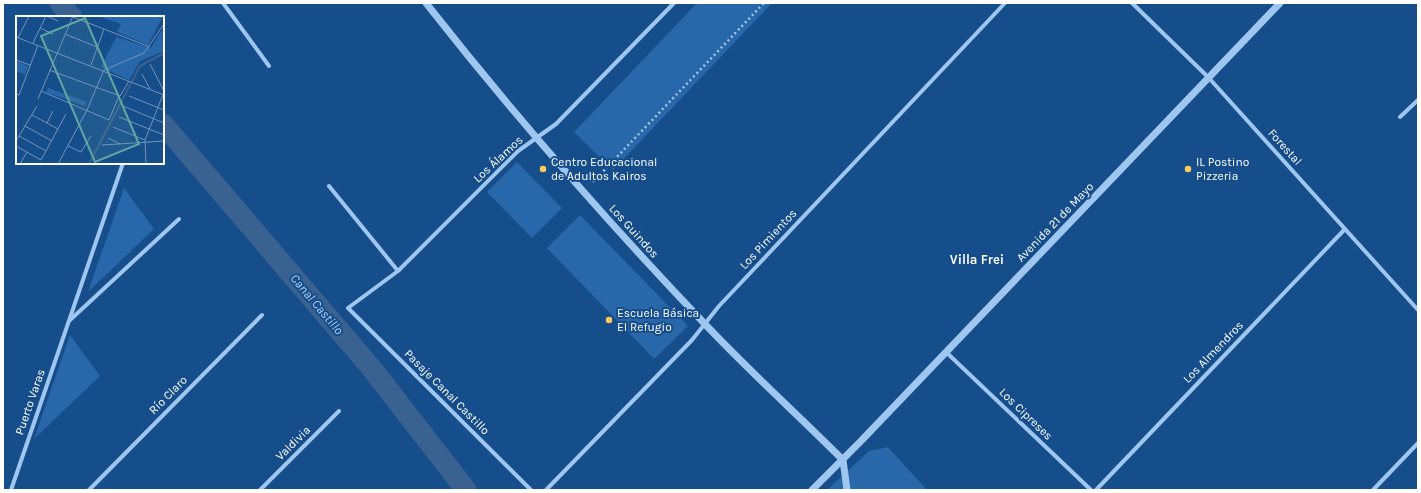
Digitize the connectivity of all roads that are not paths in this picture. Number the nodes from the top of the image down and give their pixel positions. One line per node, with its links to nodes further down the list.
1 (223, 3): 7 (street)
2 (426, 3): 11 (street, Los Guindos)
3 (674, 3): 11 (street, Los Álamos)
4 (1005, 3): 21 (street, Los Pimientos)
5 (1132, 3): 8 (street, Forestal)
6 (1280, 3): 8 (street, Avenida 21 de Mayo)
7 (269, 66)
8 (1208, 77): 15 (street, Forestal); 22 (street, Avenida 21 de Mayo)
9 (1418, 100): 10 (street)
10 (1400, 117)
11 (537, 138): 16 (street, Los Álamos); 21 (street, Los Guindos)
12 (124, 164): 20 (street, Puerto Varas)
13 (329, 186): 16 (street)
14 (179, 219): 20 (street, Puerto Varas)
15 (1345, 229): 18 (street, Forestal); 34 (street, Los Almendros)
16 (398, 271): 17 (street, Los Álamos)
17 (348, 308): 29 (street, Pasaje Canal Castillo)
18 (1418, 310)
19 (262, 315): 27 (street, Río Claro)
20 (69, 321): 26 (street, Puerto Varas)
21 (705, 324): 25 (street, Los Guindos); 30 (street, Los Pimientos)
22 (946, 352): 25 (street, Avenida 21 de Mayo); 33 (street, Los Cipreses)
23 (339, 411): 28 (street, Valdivia)
24 (1418, 443): 35 (street)
25 (843, 460): 31 (street, Avenida 21 de Mayo); 32 (street)
26 (11, 490)
27 (89, 490)
28 (260, 490)
29 (531, 490)
30 (546, 490)
31 (812, 490)
32 (847, 490)
33 (1091, 490)
34 (1096, 490)
35 (1373, 490)

